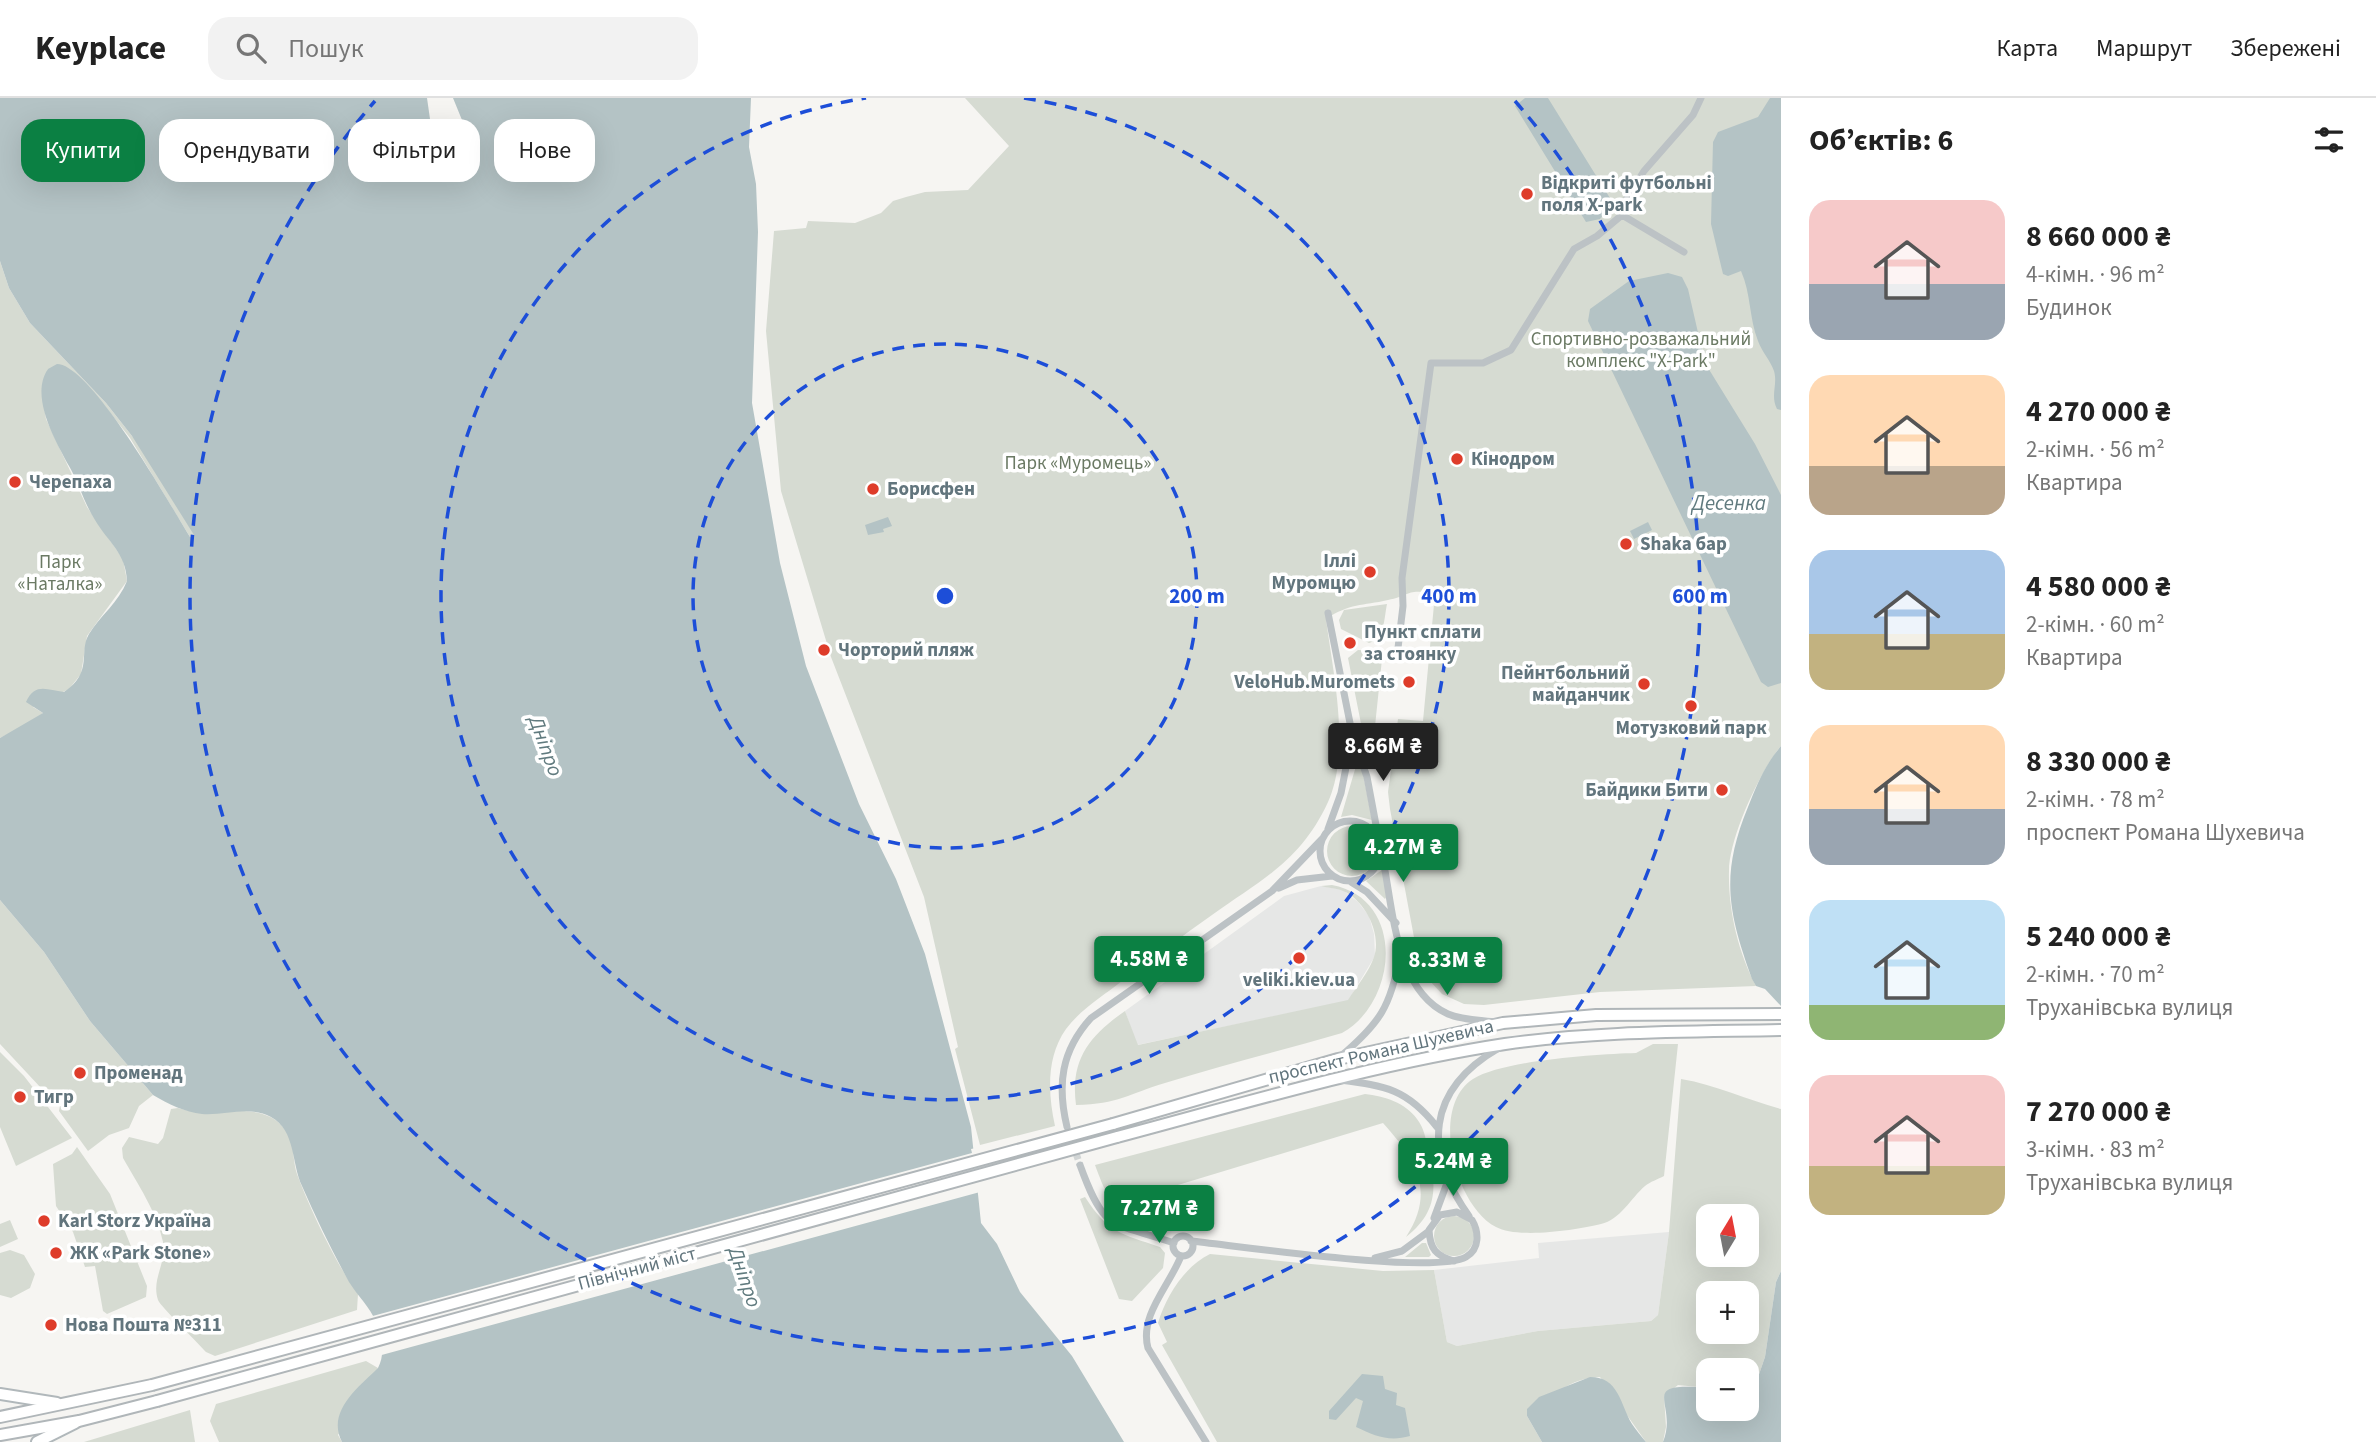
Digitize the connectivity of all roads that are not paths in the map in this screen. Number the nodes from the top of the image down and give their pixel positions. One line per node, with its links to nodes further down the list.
1 (1701, 98): 2 (street)
2 (1622, 215): 3 (street); 5 (street)
3 (1684, 253)
4 (1328, 613): 6 (street)
5 (1398, 648)
6 (1352, 733): 7 (street); 9 (street)
7 (1328, 829): 8 (street); 9 (street)
8 (1322, 839): 11 (street); 13 (street)
9 (1379, 841): 10 (street)
10 (1381, 850): 12 (street); 14 (street)
11 (1332, 876): 12 (street); 13 (street)
12 (1351, 882): 14 (street)
13 (1272, 891): 23 (street)
14 (1396, 923): 15 (street)
15 (1401, 954): 17 (street); 20 (street)
16 (1781, 1014): 17 (main road, проспект Романа Шухевича)
17 (1503, 1023): 20 (main road, проспект Романа Шухевича)
18 (1781, 1030): 19 (main road, проспект Романа Шухевича)
19 (1505, 1044): 21 (main road, проспект Романа Шухевича); 24 (street)
20 (1338, 1059): 22 (main road, проспект Романа Шухевича)
21 (1336, 1079): 24 (street); 25 (main road, проспект Романа Шухевича)
22 (1113, 1124): 36 (main road, Північний міст, bridge)
23 (1067, 1127)
24 (1437, 1127): 27 (street)
25 (1117, 1136): 38 (main road, Північний міст, bridge)
26 (1080, 1165): 31 (street)
27 (1447, 1183): 28 (street); 29 (street)
28 (1472, 1220): 29 (street); 34 (street)
29 (1431, 1227): 33 (street); 34 (street)
30 (1191, 1241): 31 (street); 32 (street); 33 (street)
31 (1174, 1243): 32 (street)
32 (1181, 1255): 41 (street)
33 (1360, 1259): 34 (street)
34 (1454, 1261)
35 (0, 1394): 36 (main road)
36 (77, 1403): 37 (main road)
37 (0, 1418)
38 (79, 1421): 39 (main road); 40 (main road)
39 (0, 1435)
40 (37, 1442)
41 (1206, 1442)

